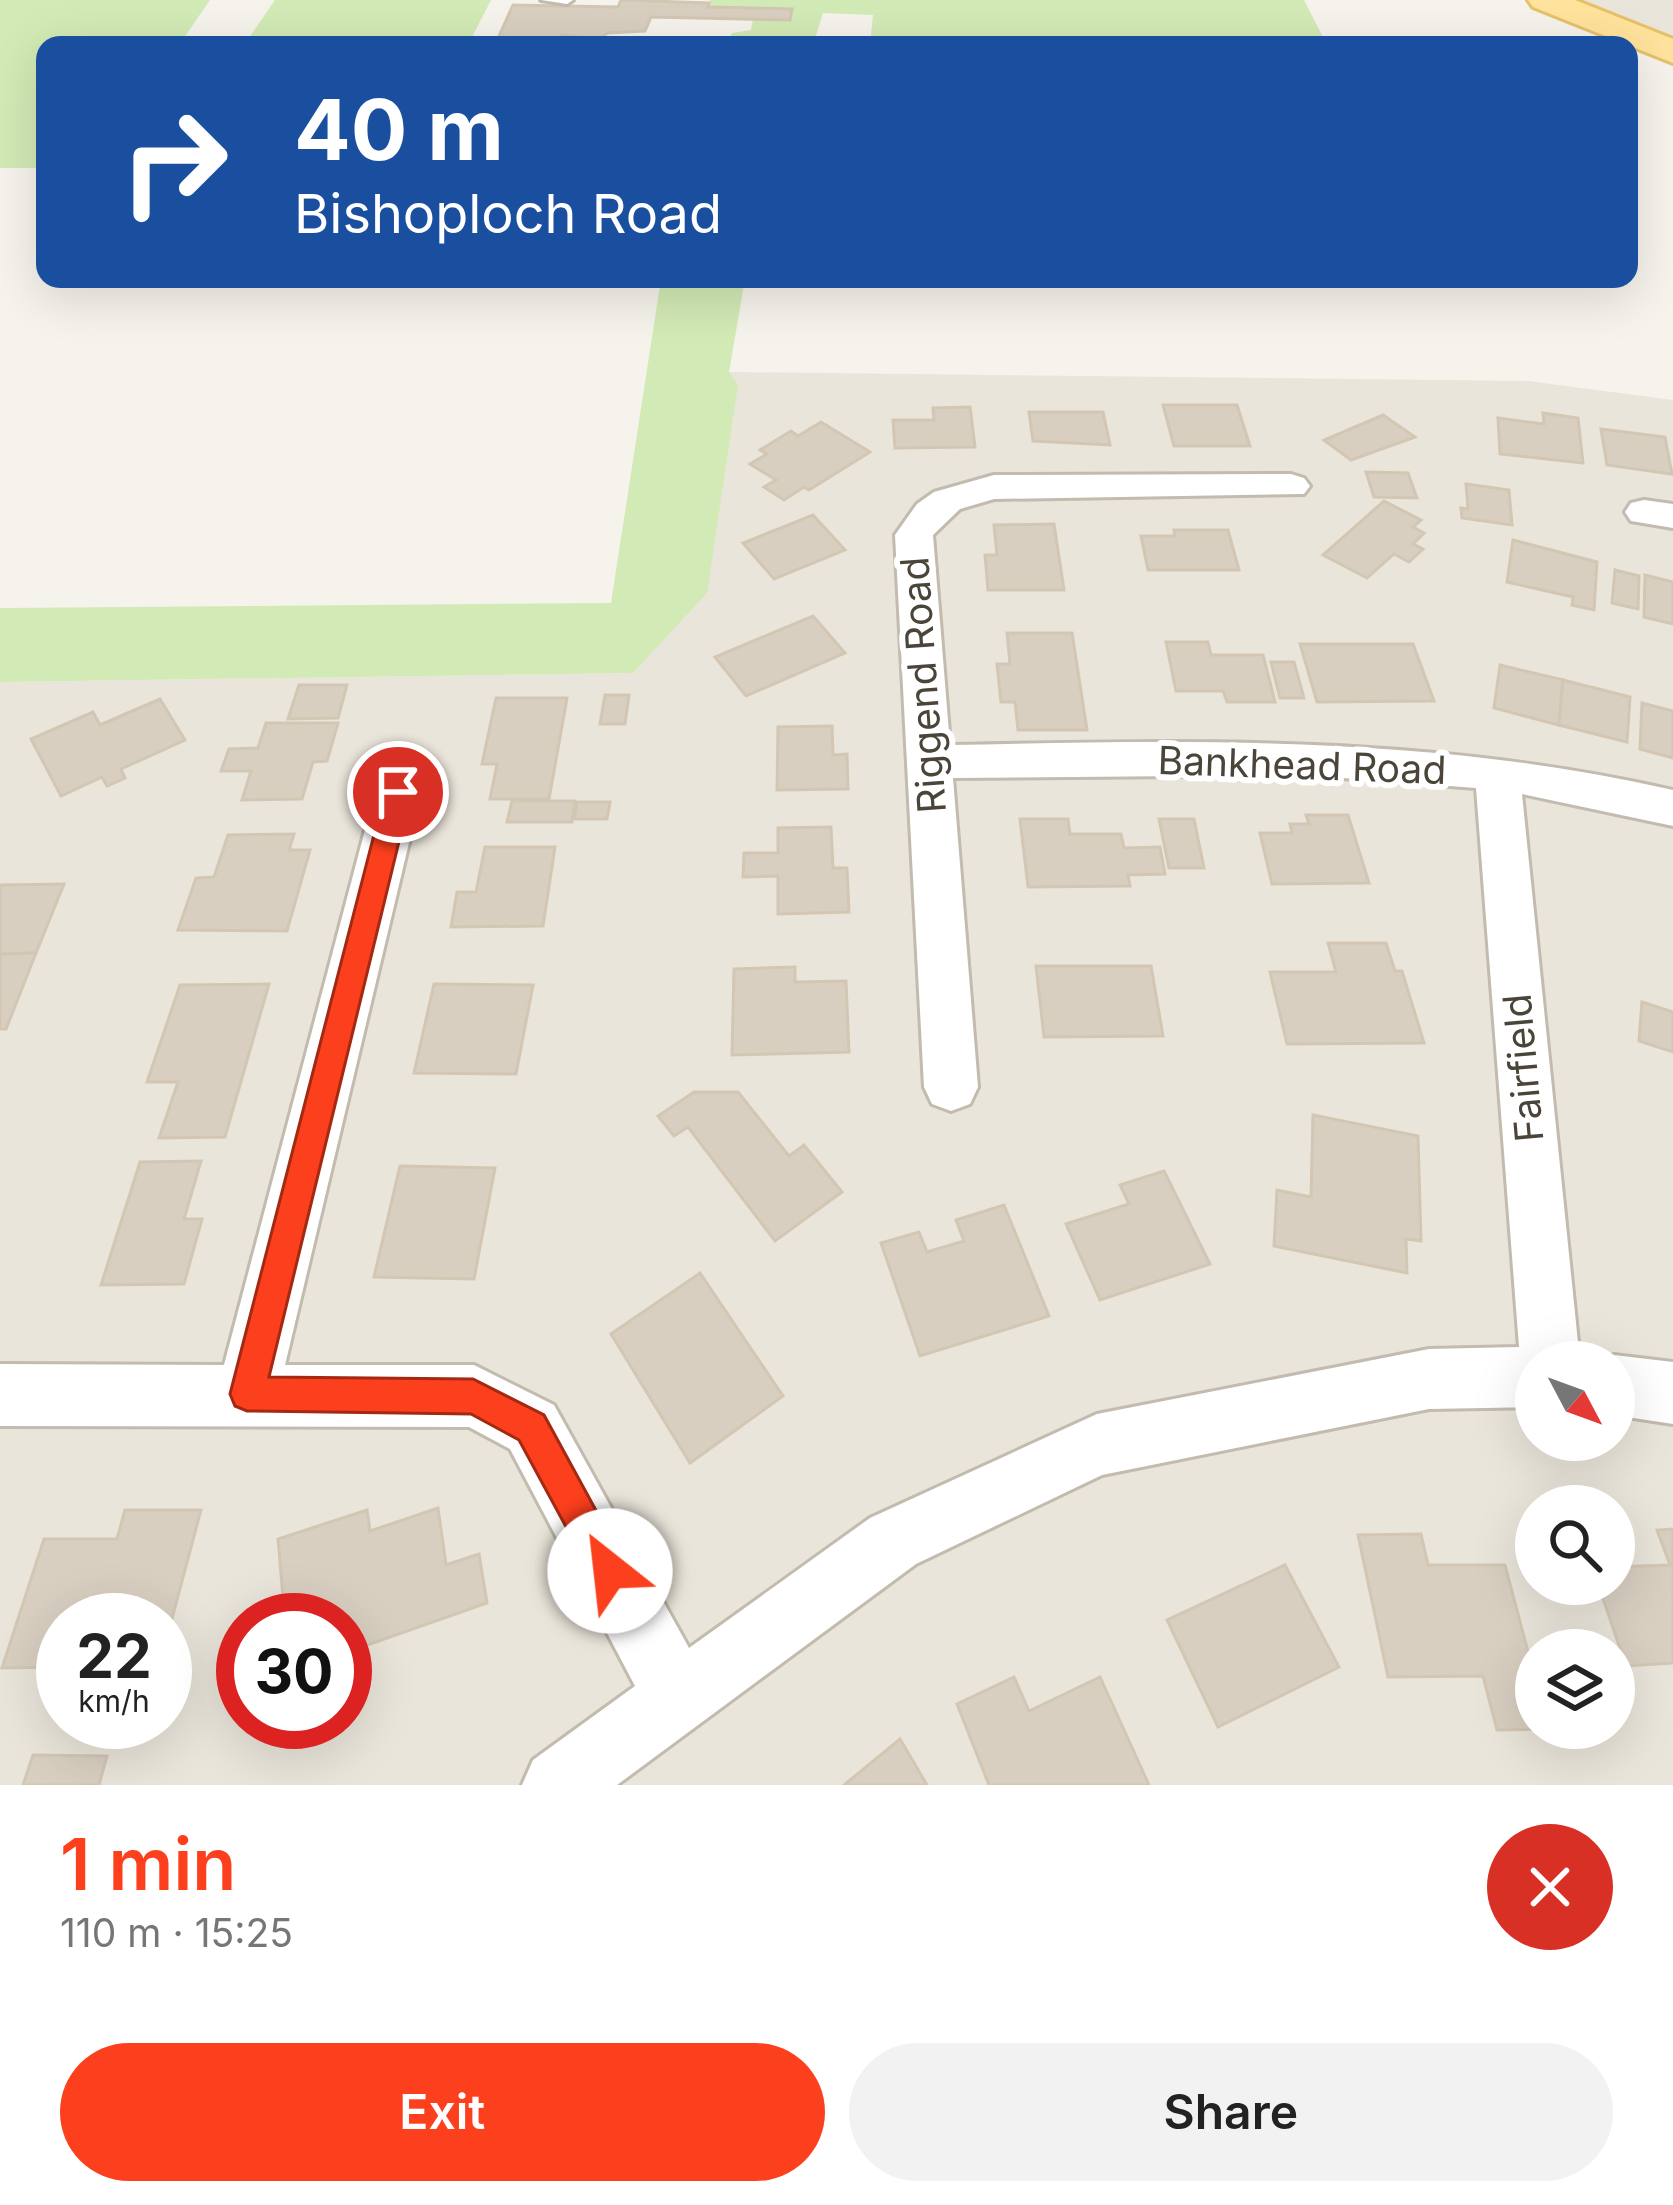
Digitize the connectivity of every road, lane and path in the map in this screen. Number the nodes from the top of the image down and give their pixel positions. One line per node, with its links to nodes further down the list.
1 (547, 0): 2 (lane)
2 (567, 0)
3 (1545, 0): 4 (main road)
4 (1634, 36)
5 (1638, 38): 6 (main road)
6 (1673, 52)
7 (1291, 486): 8 (street, Riggend Road)
8 (928, 761): 9 (street, Bankhead Road); 12 (street, Riggend Road)
9 (1497, 774): 11 (street, Bankhead Road); 13 (street, Fairfield)
10 (398, 792): 17 (street)
11 (1673, 808)
12 (951, 1087)
13 (1548, 1341)
14 (1515, 1377): 19 (street)
15 (1635, 1388): 16 (street)
16 (1673, 1393)
17 (247, 1394): 18 (street); 19 (street)
18 (0, 1395)
19 (677, 1694): 20 (street)
20 (558, 1785)

